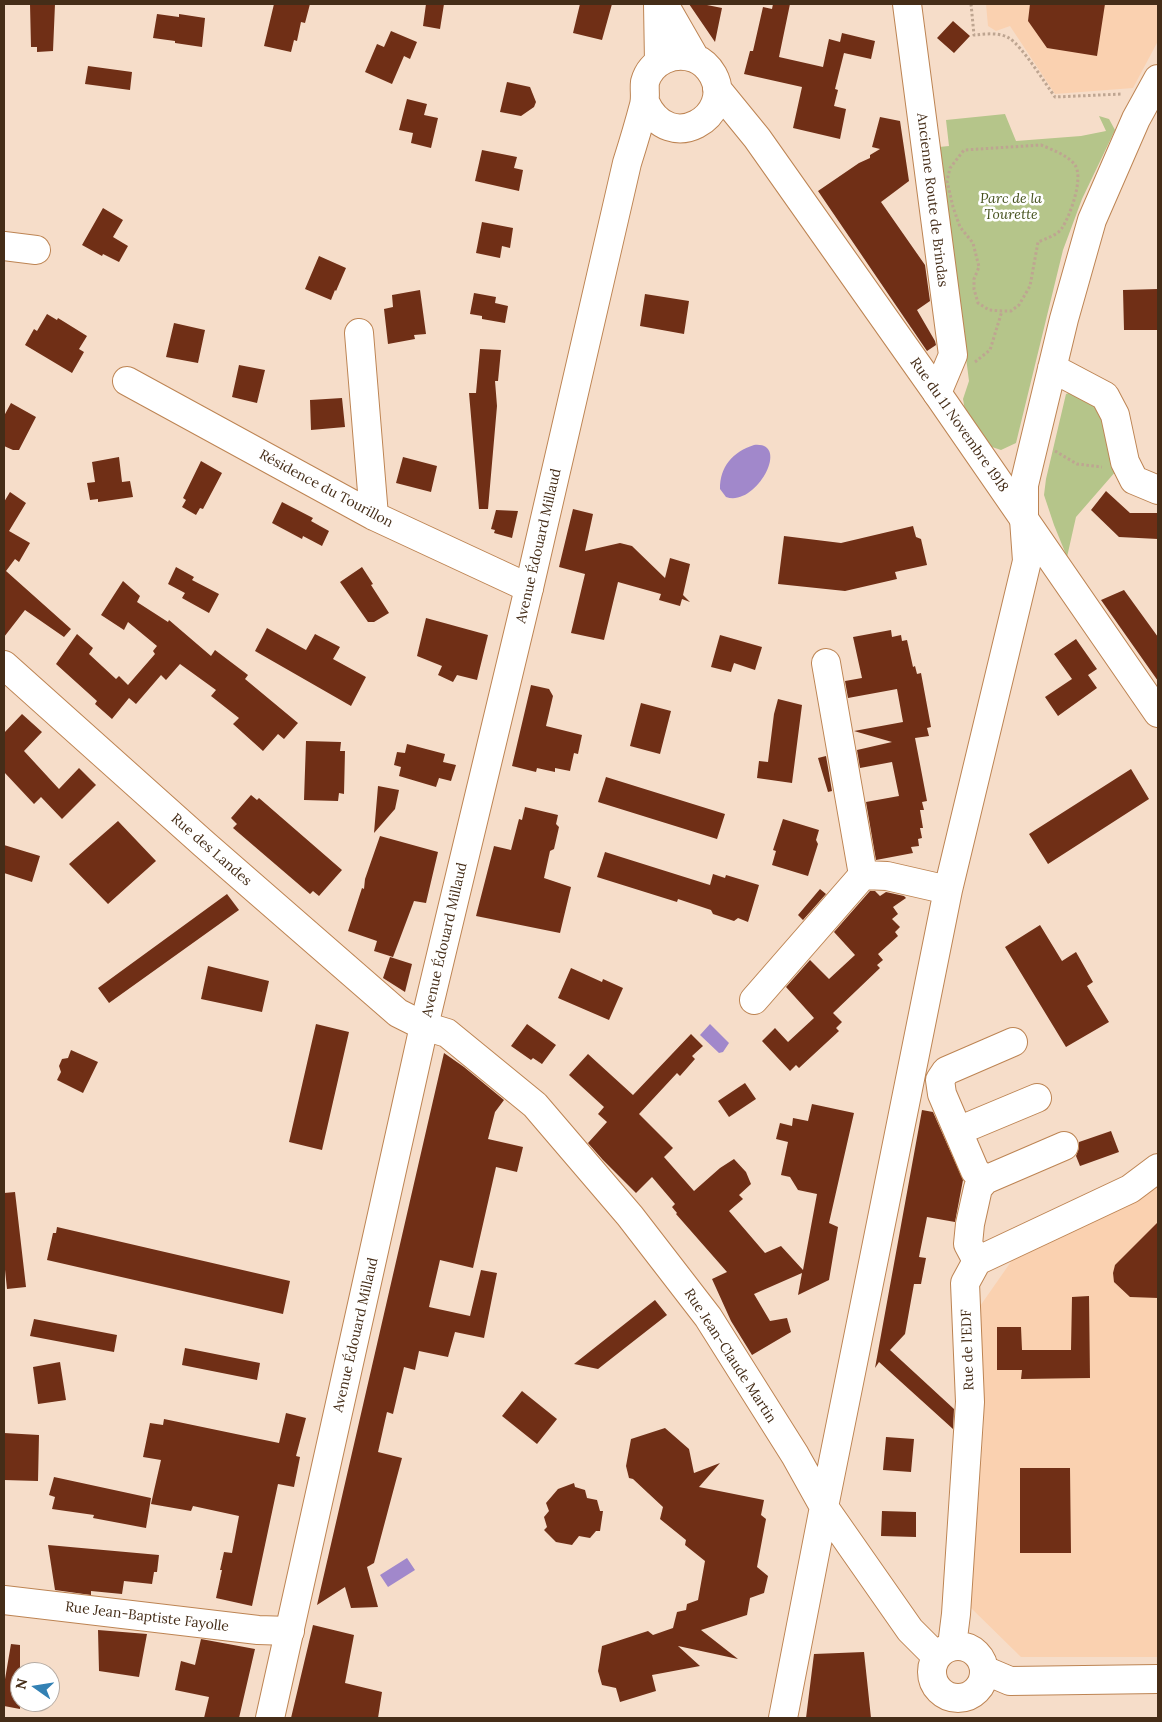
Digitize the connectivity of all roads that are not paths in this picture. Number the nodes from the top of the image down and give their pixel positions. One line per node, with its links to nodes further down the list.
1 (658, 4): 5 (street)
2 (664, 4): 4 (street)
3 (907, 4): 18 (street, Ancienne Route de Brindas)
4 (695, 58): 5 (street); 6 (street)
5 (660, 62): 8 (street)
6 (717, 89): 9 (street); 11 (street, Rue du 11 Novembre 1918)
7 (1153, 89): 16 (street)
8 (645, 102): 10 (street); 12 (street, Avenue Édouard Millaud)
9 (702, 122): 10 (street); 11 (street)
10 (668, 126): 12 (street)
11 (758, 138): 18 (street, Rue du 11 Novembre 1918)
12 (627, 163): 22 (street, Avenue Édouard Millaud)
13 (4, 246): 14 (street)
14 (36, 250)
15 (359, 333): 20 (street)
16 (1052, 368): 19 (street); 21 (street)
17 (128, 381): 20 (street, Résidence du Tourillon)
18 (937, 392): 21 (street, Rue du 11 Novembre 1918)
19 (1158, 490)
20 (374, 516): 22 (street, Résidence du Tourillon)
21 (1024, 519): 25 (street, Rue du 11 Novembre 1918); 27 (street)
22 (529, 588): 29 (street, Avenue Édouard Millaud)
23 (826, 663): 26 (street)
24 (4, 665): 29 (street, Rue des Landes)
25 (1158, 712)
26 (863, 875): 27 (street); 28 (street)
27 (948, 890): 37 (street)
28 (754, 1000)
29 (424, 1026): 37 (street, Rue Jean-Claude Martin); 39 (street, Avenue Édouard Millaud)
30 (1013, 1042): 32 (street)
31 (1037, 1098): 32 (street)
32 (958, 1131): 35 (street)
33 (1064, 1146): 35 (street)
34 (1158, 1168): 36 (street)
35 (985, 1180): 36 (street)
36 (977, 1261): 40 (street, Rue de l'EDF)
37 (824, 1507): 40 (street, Rue Jean-Claude Martin); 45 (street)
38 (4, 1600): 39 (street, Rue Jean-Baptiste Fayolle)
39 (290, 1631): 44 (street, Avenue Édouard Millaud)
40 (944, 1651): 41 (street); 43 (street)
41 (984, 1670): 42 (street); 43 (street)
42 (1158, 1679)
43 (951, 1708)
44 (270, 1718)
45 (783, 1718)

